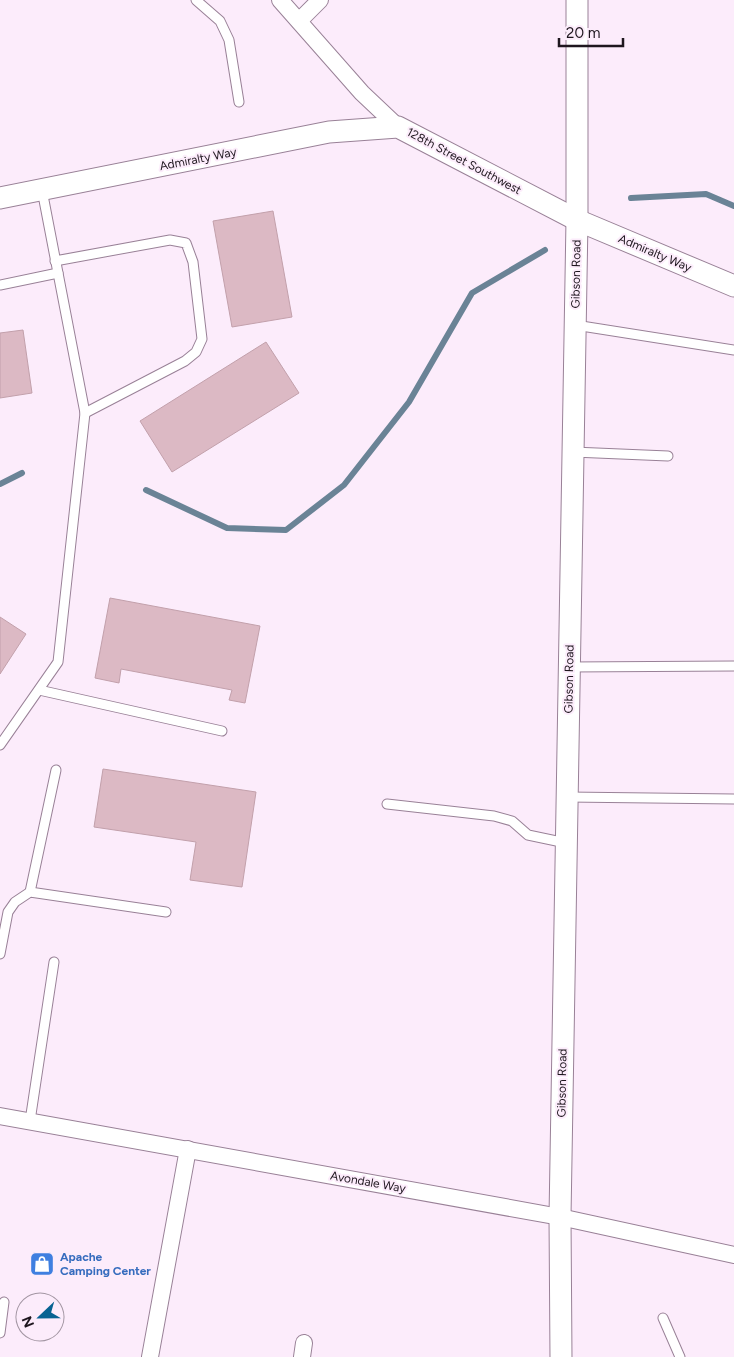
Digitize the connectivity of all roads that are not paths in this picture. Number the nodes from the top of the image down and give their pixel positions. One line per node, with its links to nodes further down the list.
1 (196, 0): 6 (lane)
2 (280, 0): 5 (street, 128th Street Southwest)
3 (320, 0): 5 (street)
4 (577, 0): 10 (street, Gibson Road)
5 (299, 21): 7 (street, 128th Street Southwest)
6 (239, 102)
7 (398, 127): 8 (street, Admiralty Way); 10 (street, 128th Street Southwest)
8 (42, 190): 9 (street, Admiralty Way); 11 (lane)
9 (0, 198)
10 (577, 220): 14 (street, Admiralty Way); 15 (street, Gibson Road)
11 (55, 261): 12 (lane); 17 (lane)
12 (58, 273): 13 (lane); 17 (lane)
13 (0, 285)
14 (734, 286)
15 (575, 325): 16 (lane); 18 (street, Gibson Road)
16 (734, 350)
17 (85, 413): 22 (lane)
18 (573, 452): 19 (lane); 21 (street, Gibson Road)
19 (668, 456)
20 (734, 666): 21 (lane)
21 (569, 667): 26 (street, Gibson Road)
22 (39, 690): 23 (lane); 24 (lane)
23 (222, 731)
24 (0, 745)
25 (56, 770): 30 (lane)
26 (567, 797): 27 (lane); 29 (street, Gibson Road)
27 (734, 799)
28 (387, 804): 29 (lane)
29 (566, 843): 37 (street, Gibson Road)
30 (30, 892): 31 (lane); 32 (lane)
31 (166, 912)
32 (0, 954)
33 (54, 962): 35 (lane)
34 (0, 1116): 35 (street, Avondale Way)
35 (30, 1121): 36 (street, Avondale Way)
36 (188, 1149): 37 (street, Avondale Way); 42 (street)
37 (560, 1217): 38 (street, Avondale Way); 43 (street, Gibson Road)
38 (734, 1256)
39 (4, 1302): 41 (lane)
40 (663, 1318): 44 (lane)
41 (0, 1333)
42 (150, 1357)
43 (561, 1357)
44 (680, 1357)

